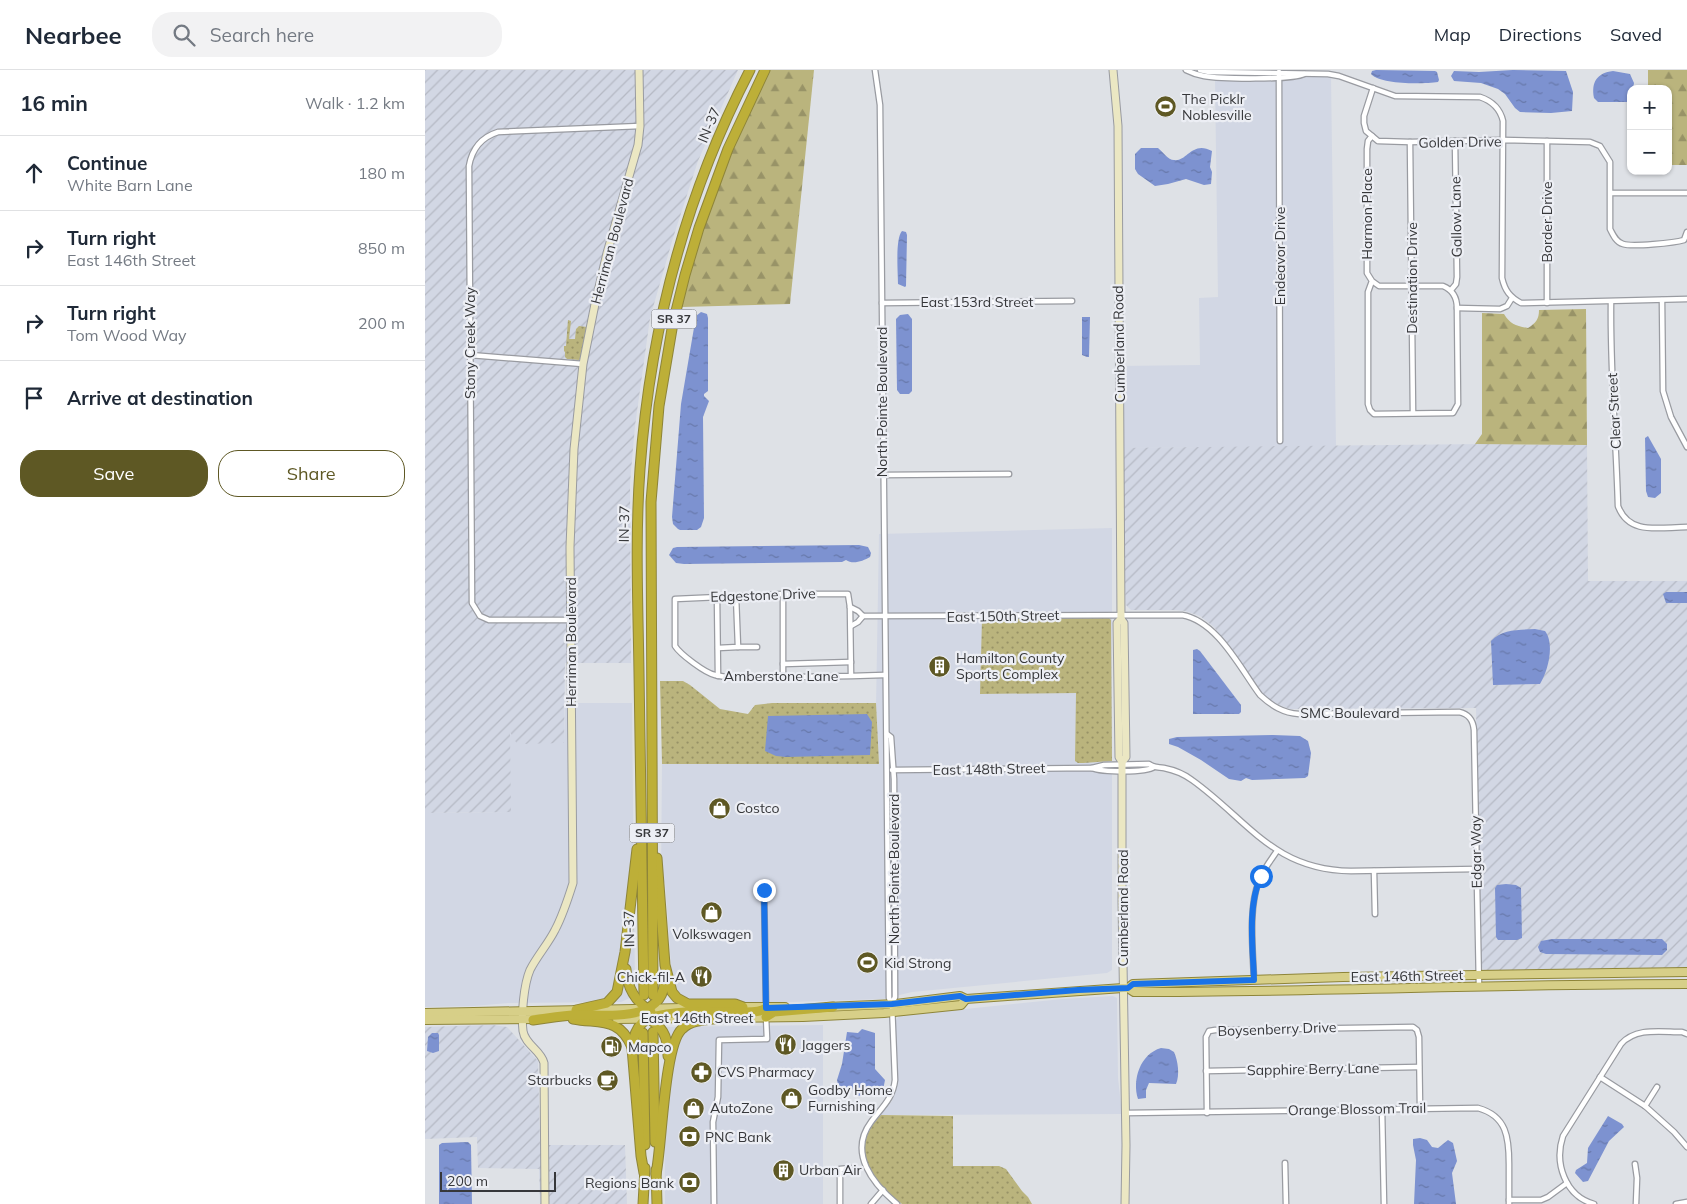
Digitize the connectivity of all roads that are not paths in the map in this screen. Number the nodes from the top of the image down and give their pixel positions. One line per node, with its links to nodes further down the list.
1 (639, 70): 11 (street, Herriman Boulevard)
2 (750, 70): 64 (highway, IN-37 / SR 37)
3 (765, 70): 63 (highway, IN-37 / SR 37)
4 (875, 70): 27 (street, North Pointe Boulevard)
5 (1113, 70): 46 (street, Cumberland Road)
6 (1186, 70): 9 (street)
7 (1200, 70): 8 (street)
8 (1237, 71): 9 (street)
9 (1279, 75): 10 (street); 34 (street, Endeavor Drive)
10 (1373, 88): 12 (street); 13 (street)
11 (640, 126): 31 (street, Stony Creek Way); 32 (street, Herriman Boulevard)
12 (1371, 136): 14 (street, Golden Drive); 20 (street, Harmon Place)
13 (1503, 140): 15 (street, Golden Drive); 16 (street, Golden Drive); 23 (street)
14 (1410, 142): 15 (street, Golden Drive); 21 (street, Destination Drive)
15 (1455, 142): 22 (street, Gallow Lane)
16 (1547, 142): 17 (street, Golden Drive); 29 (street, Border Drive)
17 (1611, 193): 18 (street); 19 (street)
18 (1687, 193)
19 (1687, 232)
20 (1372, 281): 21 (street); 33 (street, Harmon Place)
21 (1412, 286): 22 (street); 33 (street, Destination Drive)
22 (1451, 290): 30 (street)
23 (1512, 298): 29 (street); 30 (street)
24 (1687, 299): 25 (street)
25 (1662, 300): 28 (street); 35 (street)
26 (1072, 301): 27 (street, East 153rd Street)
27 (882, 302): 37 (street, North Pointe Boulevard)
28 (1611, 302): 29 (street); 38 (street, Clear Street)
29 (1547, 303)
30 (1457, 308): 33 (street)
31 (470, 355): 32 (street); 47 (street, Stony Creek Way)
32 (583, 364): 47 (street, Herriman Boulevard)
33 (1413, 413)
34 (1280, 441)
35 (1687, 447)
36 (1009, 474): 37 (street)
37 (882, 475): 45 (street, North Pointe Boulevard)
38 (1687, 527)
39 (783, 594): 41 (street, Edgestone Drive); 43 (street, Edgestone Drive); 53 (street)
40 (717, 596): 41 (street, Edgestone Drive); 42 (street, Edgestone Drive); 51 (street)
41 (736, 596): 49 (street)
42 (675, 599): 55 (street, Amberstone Lane)
43 (850, 607): 44 (street); 48 (street)
44 (863, 616): 45 (street, East 150th Street); 48 (street)
45 (884, 617): 46 (street, East 150th Street); 54 (street, North Pointe Boulevard)
46 (1121, 617): 58 (street, SMC Boulevard); 60 (street, Cumberland Road)
47 (571, 620): 87 (street, Herriman Boulevard)
48 (851, 626): 52 (street)
49 (738, 647): 50 (street); 51 (street)
50 (757, 647)
51 (718, 648): 55 (street)
52 (851, 662): 53 (street, Amberstone Lane); 56 (street)
53 (783, 664): 57 (street)
54 (884, 675): 56 (street, Amberstone Lane); 59 (street, North Pointe Boulevard)
55 (718, 676): 57 (street, Amberstone Lane)
56 (851, 676): 57 (street, Amberstone Lane)
57 (783, 677)
58 (1470, 718): 66 (street, Edgar Way)
59 (887, 734): 61 (street, North Pointe Boulevard); 62 (street, North Pointe Boulevard)
60 (1122, 766): 62 (street, East 148th Street); 65 (street, East 148th Street); 77 (street, Cumberland Road)
61 (886, 770): 62 (street, East 148th Street); 81 (street, North Pointe Boulevard)
62 (893, 770): 81 (street, North Pointe Boulevard)
63 (653, 796): 64 (highway, IN-37 / SR 37); 71 (highway)
64 (640, 824): 70 (highway)
65 (1277, 851): 67 (street); 74 (street)
66 (1477, 869): 67 (street); 73 (street, Edgar Way)
67 (1374, 871): 69 (street)
68 (764, 890): 80 (street)
69 (1375, 914)
70 (625, 952): 84 (highway); 86 (highway)
71 (665, 965): 78 (highway); 84 (highway)
72 (1687, 972): 73 (main road, East 146th Street)
73 (1478, 974): 74 (main road, East 146th Street); 76 (street, Edgar Way)
74 (1254, 980): 77 (main road, East 146th Street)
75 (1687, 984): 76 (main road, East 146th Street)
76 (1479, 986): 77 (main road, East 146th Street)
77 (1125, 988): 81 (main road, East 146th Street); 106 (street, Cumberland Road)
78 (743, 1007): 80 (main road, East 146th Street); 84 (main road, East 146th Street)
79 (833, 1007): 80 (main road, East 146th Street); 81 (main road, East 146th Street); 88 (highway)
80 (766, 1008): 85 (highway)
81 (892, 1008): 88 (main road, East 146th Street); 114 (street)
82 (635, 1011): 84 (highway); 86 (main road, East 146th Street); 92 (highway)
83 (425, 1013): 87 (main road, East 146th Street)
84 (648, 1014): 85 (highway); 86 (main road, East 146th Street); 89 (main road, East 146th Street); 96 (highway); 100 (highway)
85 (659, 1014): 89 (highway)
86 (574, 1015): 87 (main road, East 146th Street); 92 (main road, East 146th Street); 96 (highway)
87 (523, 1016): 91 (main road, East 146th Street); 92 (main road, East 146th Street); 117 (street, Herriman Boulevard)
88 (766, 1017): 90 (main road, East 146th Street); 120 (street)
89 (674, 1018): 90 (main road, East 146th Street)
90 (722, 1018): 100 (highway)
91 (425, 1020)
92 (533, 1020)
93 (653, 1032): 112 (highway)
94 (643, 1033): 111 (highway)
95 (1687, 1034): 99 (street)
96 (632, 1048): 111 (highway)
97 (1419, 1067): 98 (street, Sapphire Berry Lane); 98 (street, Boysenberry Drive); 103 (street)
98 (1206, 1071): 105 (street, Boysenberry Drive)
99 (1600, 1077): 102 (street); 113 (street)
100 (667, 1078): 112 (highway)
101 (1657, 1086): 102 (street)
102 (1645, 1106): 107 (street)
103 (1420, 1108): 104 (street, Orange Blossom Trail); 115 (street, Orange Blossom Trail)
104 (1382, 1109): 105 (street, Orange Blossom Trail); 126 (street)
105 (1207, 1112): 106 (street, Orange Blossom Trail)
106 (1126, 1113): 124 (street, Cumberland Road)
107 (1687, 1147)
108 (1285, 1163): 125 (street)
109 (1635, 1164): 128 (street)
110 (851, 1168): 121 (street)
111 (644, 1173): 118 (highway)
112 (656, 1174): 119 (highway)
113 (1567, 1183): 115 (street); 127 (street)
114 (883, 1190): 122 (street); 123 (street)
115 (1509, 1202)
116 (1687, 1202): 129 (street)
117 (545, 1204)
118 (643, 1204)
119 (657, 1204)
120 (714, 1204)
121 (840, 1204)
122 (871, 1204)
123 (897, 1204)
124 (1125, 1204)
125 (1285, 1204)
126 (1384, 1204)
127 (1594, 1204)
128 (1636, 1204)
129 (1676, 1204)

